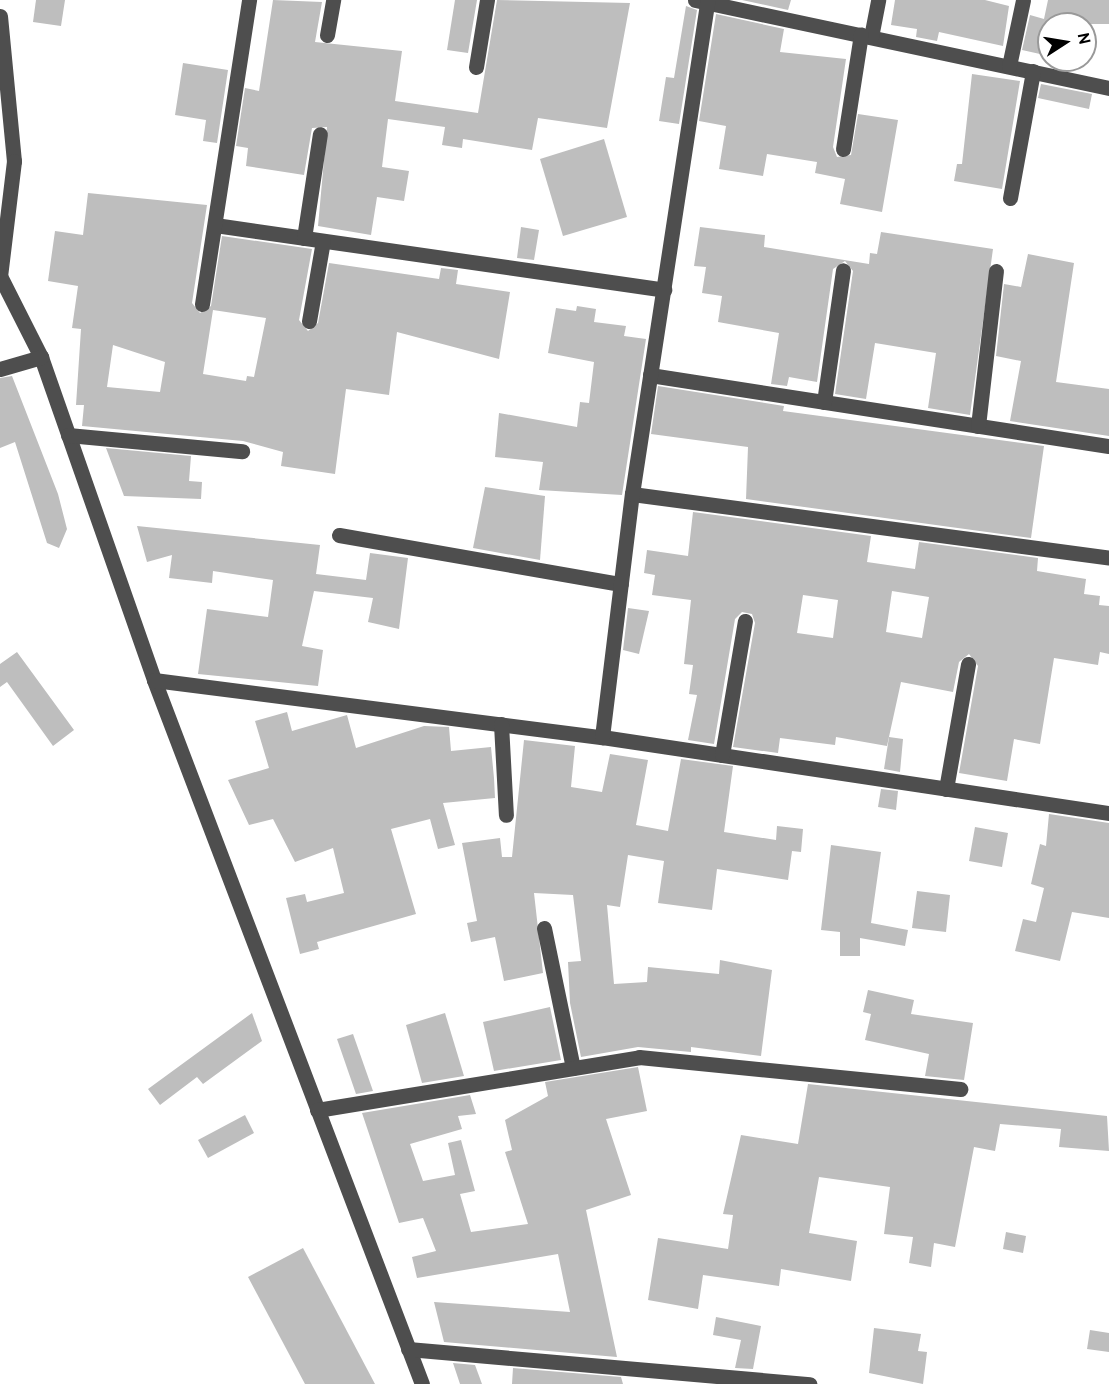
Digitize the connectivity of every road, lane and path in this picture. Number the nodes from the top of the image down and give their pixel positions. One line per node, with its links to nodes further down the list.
1 (249, 0): 17 (street)
2 (333, 0): 8 (street)
3 (487, 0): 11 (street)
4 (878, 0): 9 (street)
5 (1023, 0): 10 (street)
6 (704, 1): 9 (street); 23 (street)
7 (0, 16): 22 (street)
8 (327, 35)
9 (866, 36): 10 (street); 15 (street)
10 (1009, 66): 12 (street)
11 (476, 67)
12 (1033, 71): 13 (street); 16 (street)
13 (1109, 88)
14 (320, 134): 18 (street)
15 (843, 149)
16 (1010, 198)
17 (214, 225): 18 (street); 24 (street)
18 (304, 238): 19 (street)
19 (323, 241): 23 (street); 25 (street)
20 (843, 270): 29 (street)
21 (996, 271): 30 (street)
22 (0, 277): 26 (street)
23 (664, 290): 28 (street)
24 (202, 304)
25 (309, 321)
26 (41, 357): 27 (street); 31 (street)
27 (0, 369)
28 (650, 375): 29 (street); 34 (street)
29 (824, 402): 30 (street)
30 (978, 426): 32 (street)
31 (68, 435): 33 (street); 40 (street)
32 (1109, 446)
33 (242, 451)
34 (632, 494): 36 (street); 37 (street)
35 (339, 535): 37 (street)
36 (1109, 558)
37 (621, 584): 42 (street)
38 (745, 621): 43 (street)
39 (968, 664): 44 (street)
40 (154, 680): 41 (street); 50 (street)
41 (501, 724): 42 (street); 46 (street)
42 (602, 736): 43 (street)
43 (722, 755): 44 (street)
44 (946, 789): 45 (street)
45 (1109, 813)
46 (506, 815)
47 (544, 928): 48 (street)
48 (573, 1068): 49 (street); 50 (street)
49 (960, 1089)
50 (317, 1110): 51 (street)
51 (408, 1349): 52 (street); 53 (street)
52 (704, 1378): 54 (street)
53 (422, 1384)
54 (809, 1384)

